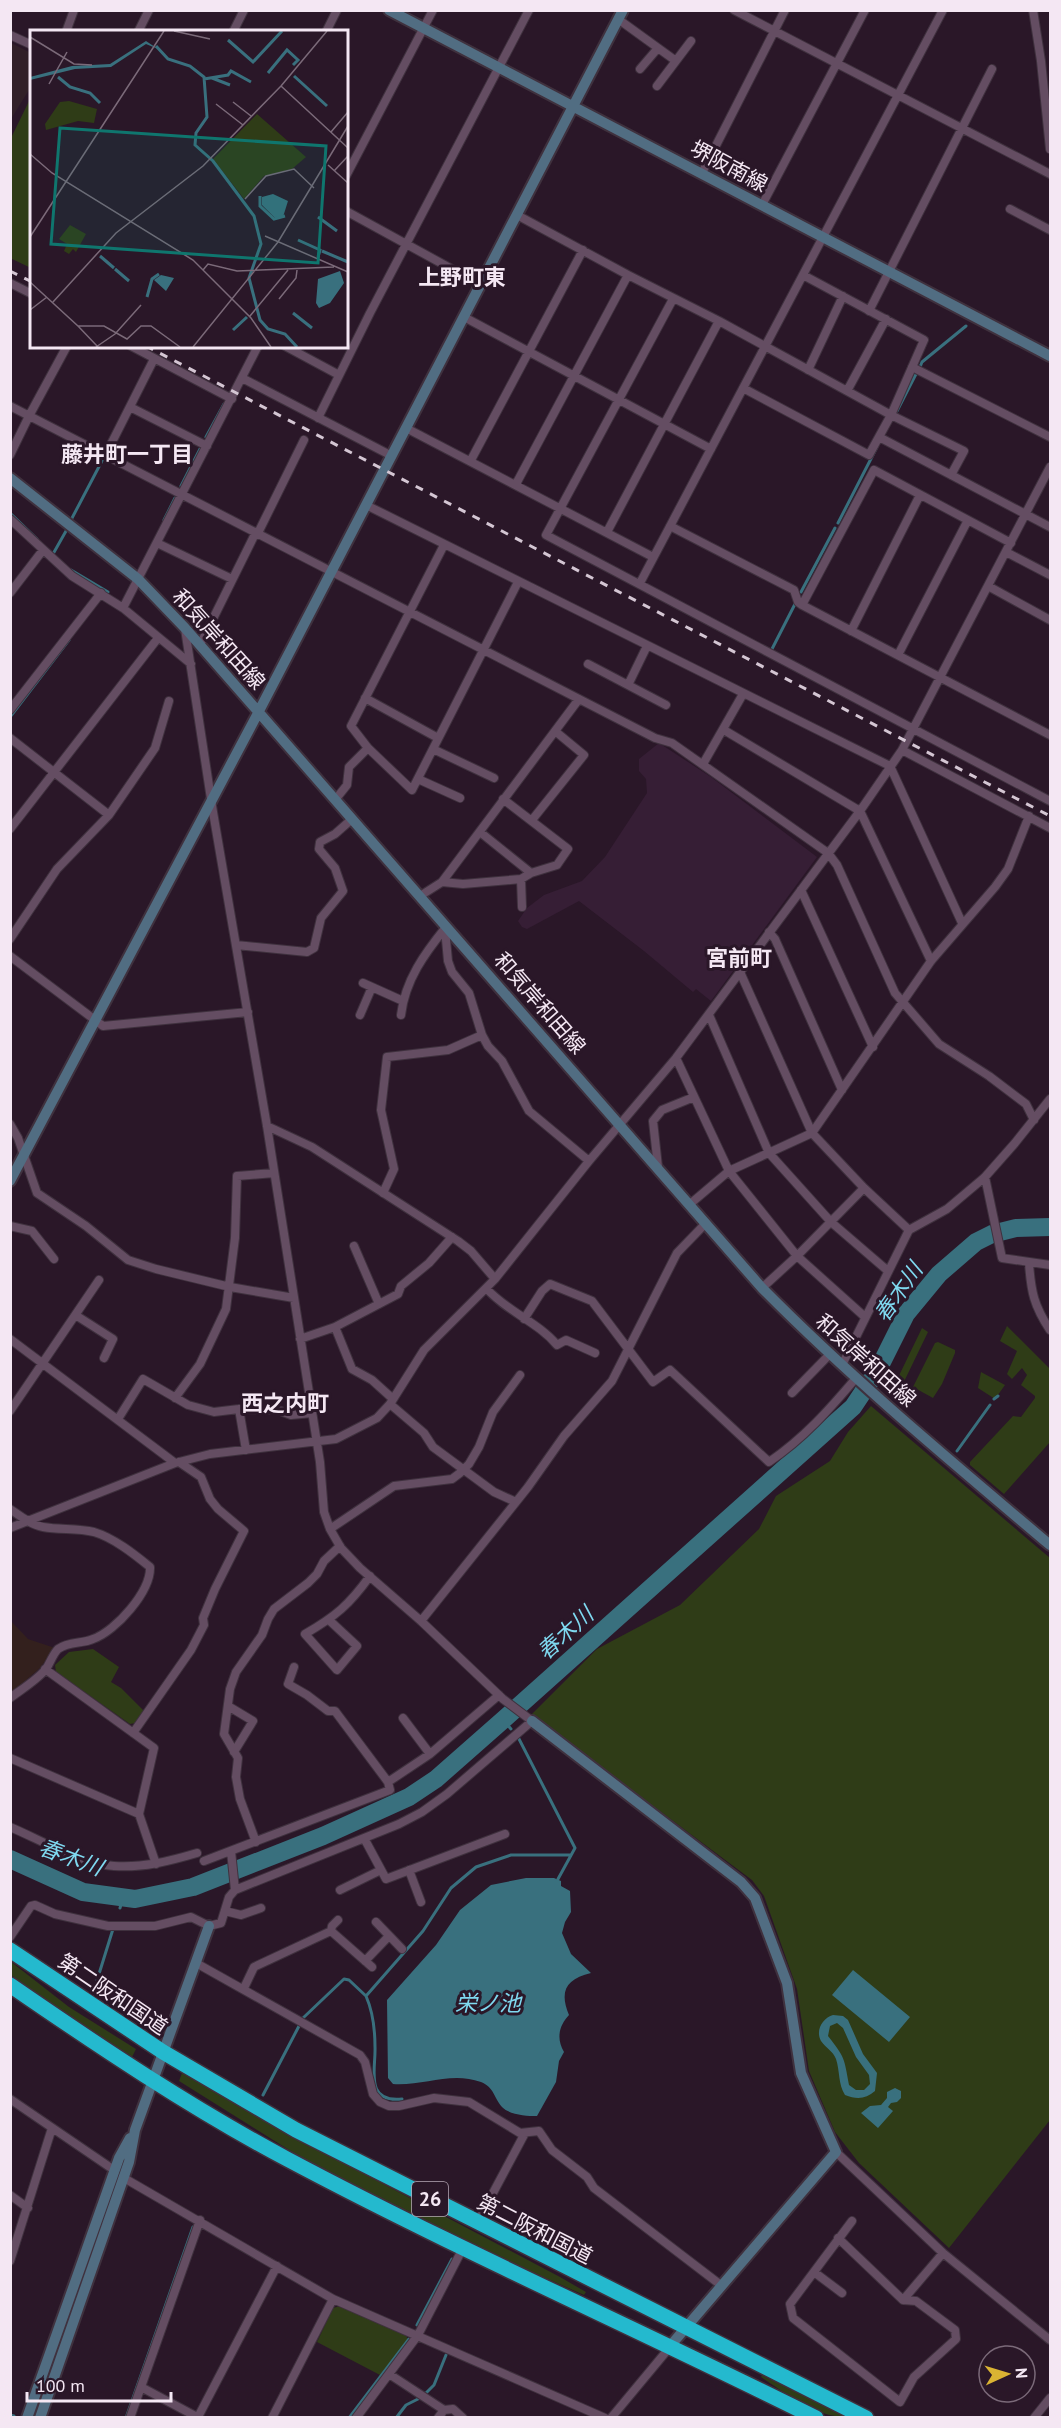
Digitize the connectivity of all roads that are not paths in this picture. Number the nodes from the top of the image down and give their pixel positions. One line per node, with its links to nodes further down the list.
1 (74, 10): 15 (street)
2 (149, 10): 16 (street)
3 (244, 10): 17 (street)
4 (337, 10): 18 (street)
5 (389, 10): 14 (street, 堺阪南線)
6 (433, 10): 14 (street)
7 (529, 10): 26 (street)
8 (734, 10): 19 (street)
9 (785, 10): 19 (street)
10 (865, 10): 25 (street)
11 (943, 10): 30 (street)
12 (1033, 10): 33 (street)
13 (621, 15): 23 (street); 31 (street)
14 (423, 28): 26 (street, 堺阪南線); 34 (street)
15 (67, 30)
16 (139, 30)
17 (234, 30)
18 (327, 30)
19 (774, 31): 25 (street); 35 (street)
20 (10, 35): 22 (street)
21 (691, 41): 24 (street)
22 (30, 44)
23 (658, 48): 24 (street); 27 (street)
24 (676, 61): 29 (street)
25 (837, 64): 30 (street); 37 (street)
26 (500, 68): 31 (street, 堺阪南線); 43 (street)
27 (640, 69)
28 (992, 69): 32 (street)
29 (657, 86)
30 (899, 94): 32 (street); 42 (street)
31 (574, 106): 35 (street, 堺阪南線); 40 (street)
32 (961, 127): 36 (street); 45 (street)
33 (1050, 149)
34 (348, 172)
35 (702, 173): 37 (street, 堺阪南線)
36 (1050, 174)
37 (762, 205): 42 (street, 堺阪南線)
38 (348, 212): 43 (street)
39 (1013, 214): 41 (street)
40 (517, 216): 44 (street); 49 (street)
41 (1050, 230)
42 (823, 237): 45 (street, 堺阪南線); 47 (street)
43 (407, 243): 49 (street); 67 (street)
44 (583, 250): 46 (street); 62 (street)
45 (890, 272): 53 (street); 63 (street, 堺阪南線)
46 (628, 275): 52 (street); 68 (street)
47 (803, 275): 51 (street); 57 (street)
48 (10, 283): 50 (street)
49 (481, 285): 54 (street)
50 (30, 293)
51 (843, 296): 53 (street); 66 (street)
52 (673, 299): 56 (street); 73 (street)
53 (869, 311): 55 (street)
54 (464, 317): 62 (street); 80 (street)
55 (886, 319): 65 (street); 71 (street)
56 (719, 321): 57 (street); 79 (street)
57 (765, 346): 66 (street); 70 (street)
58 (66, 348): 77 (street)
59 (135, 348): 64 (street)
60 (257, 348): 69 (street)
61 (289, 348): 67 (street)
62 (528, 352): 68 (street); 89 (street)
63 (1050, 356)
64 (154, 359): 72 (street); 75 (street)
65 (912, 367): 76 (street); 82 (street)
66 (808, 369): 71 (street)
67 (339, 375): 78 (street)
68 (574, 376): 73 (street); 93 (street)
69 (242, 378): 72 (street); 78 (street)
70 (743, 388): 81 (street); 85 (street)
71 (847, 391): 76 (street)
72 (232, 399): 84 (street)
73 (618, 399): 79 (street); 97 (street)
74 (10, 406): 77 (street)
75 (130, 407): 84 (street); 86 (street)
76 (891, 415): 81 (street); 91 (street)
77 (29, 416): 86 (street); 87 (street)
78 (318, 418): 88 (street)
79 (663, 423): 85 (street); 103 (street)
80 (406, 428): 88 (street); 89 (street)
81 (879, 437): 91 (street)
82 (1050, 437)
83 (304, 440): 104 (street)
84 (207, 446): 94 (street)
85 (711, 449): 101 (street)
86 (106, 454): 94 (street)
87 (10, 455)
88 (392, 456): 96 (street)
89 (471, 460): 93 (street)
90 (1050, 467): 98 (street)
91 (951, 475): 98 (street)
92 (10, 478): 113 (street, 和気岸和田線)
93 (516, 484): 97 (street)
94 (182, 494): 104 (street); 105 (street)
95 (921, 495): 100 (street); 120 (street); 125 (street)
96 (366, 505): 107 (street); 111 (street)
97 (560, 508): 103 (street); 116 (street)
98 (1026, 514): 102 (street); 106 (street)
99 (10, 519): 108 (street)
100 (968, 520): 106 (street); 130 (street)
101 (670, 526): 110 (street); 120 (street)
102 (1050, 527)
103 (607, 532): 110 (street)
104 (257, 533): 111 (street); 114 (street)
105 (157, 543): 113 (street); 114 (street)
106 (1011, 543): 109 (street)
107 (444, 545): 115 (street); 122 (street)
108 (43, 550): 118 (street); 119 (street)
109 (1006, 552): 112 (street); 117 (street)
110 (654, 558): 116 (street)
111 (332, 572): 122 (street); 141 (street)
112 (1050, 575)
113 (138, 579): 121 (street); 124 (street, 和気岸和田線)
114 (232, 579): 127 (street)
115 (518, 582): 128 (street); 129 (street)
116 (640, 583): 142 (street)
117 (988, 586): 123 (street); 133 (street)
118 (10, 593)
119 (101, 593): 121 (street); 140 (street)
120 (802, 605): 125 (street)
121 (123, 608): 126 (street)
122 (410, 610): 129 (street); 136 (street)
123 (1050, 620)
124 (184, 628): 127 (street, 和気岸和田線); 131 (street)
125 (851, 631): 130 (street)
126 (158, 638): 131 (street); 153 (street)
127 (200, 645): 141 (street, 和気岸和田線)
128 (648, 646): 134 (street); 135 (street)
129 (483, 649): 137 (street); 147 (street)
130 (898, 655): 133 (street)
131 (191, 664): 159 (street)
132 (588, 664): 134 (street)
133 (939, 678): 142 (street); 145 (street)
134 (628, 685): 139 (street)
135 (743, 694): 143 (street); 152 (street)
136 (365, 698): 147 (street); 148 (street)
137 (579, 699): 144 (street); 151 (street)
138 (169, 701): 162 (street)
139 (666, 705)
140 (10, 710)
141 (258, 713): 158 (street, 和気岸和田線); 159 (street)
142 (913, 729): 150 (street); 160 (street)
143 (724, 730): 151 (street); 161 (street)
144 (555, 731): 157 (street); 165 (street)
145 (1050, 735)
146 (10, 738): 153 (street)
147 (438, 738): 149 (street)
148 (368, 748): 155 (street); 158 (street)
149 (433, 749): 154 (street); 155 (street)
150 (902, 750): 152 (street); 163 (street)
151 (703, 764): 169 (street)
152 (890, 766): 161 (street); 176 (street)
153 (55, 772): 162 (street); 167 (street)
154 (494, 778)
155 (418, 779): 156 (street)
156 (460, 798)
157 (503, 799): 165 (street); 168 (street)
158 (335, 800): 164 (street, 和気岸和田線)
159 (212, 801): 180 (street); 192 (street)
160 (1050, 801)
161 (860, 811): 169 (street); 182 (street)
162 (109, 815): 179 (street)
163 (1029, 816): 166 (street); 176 (street)
164 (352, 819): 174 (street, 和気岸和田線); 180 (street)
165 (532, 820): 170 (street)
166 (1050, 828)
167 (10, 829)
168 (480, 832): 170 (street); 172 (street)
169 (828, 853): 173 (street); 187 (street)
170 (531, 873): 171 (street)
171 (522, 879): 172 (street); 175 (street)
172 (442, 882): 174 (street)
173 (801, 890): 178 (street); 194 (street)
174 (420, 896): 177 (street, 和気岸和田線)
175 (522, 907)
176 (962, 923): 182 (street)
177 (446, 928): 186 (street); 193 (street); 201 (street, 和気岸和田線)
178 (769, 932): 183 (street); 196 (street)
179 (10, 939)
180 (236, 945): 188 (street)
181 (10, 956): 192 (street)
182 (931, 961): 187 (street)
183 (740, 972): 191 (street); 203 (street)
184 (363, 982): 185 (street)
185 (372, 987): 186 (street); 189 (street)
186 (403, 1001): 190 (street)
187 (903, 1002): 194 (street); 199 (street)
188 (248, 1012): 192 (street); 202 (street)
189 (360, 1015)
190 (401, 1015)
191 (709, 1015): 195 (street); 204 (street)
192 (95, 1022): 205 (street)
193 (482, 1035): 206 (street); 213 (street)
194 (873, 1047): 196 (street)
195 (676, 1058): 197 (street); 201 (street)
196 (842, 1090): 203 (street)
197 (694, 1096): 207 (street); 208 (street)
198 (1050, 1099): 199 (street)
199 (1034, 1120): 210 (street)
200 (10, 1124): 205 (street)
201 (621, 1124): 206 (street); 207 (street, 和気岸和田線)
202 (267, 1126): 209 (street); 213 (street)
203 (812, 1133): 204 (street); 212 (street)
204 (769, 1153): 208 (street); 215 (street)
205 (23, 1156): 211 (street); 228 (street)
206 (590, 1161): 226 (street)
207 (658, 1167): 214 (street, 和気岸和田線)
208 (729, 1171): 214 (street); 221 (street)
209 (274, 1173): 228 (street); 231 (street)
210 (985, 1177): 218 (street); 223 (street)
211 (11, 1179)
212 (864, 1188): 215 (street); 218 (street)
213 (383, 1193): 219 (street)
214 (690, 1204): 216 (street, 和気岸和田線)
215 (831, 1222): 221 (street); 225 (street)
216 (706, 1223): 230 (street, 和気岸和田線); 240 (street)
217 (10, 1226): 222 (street)
218 (909, 1230): 225 (street)
219 (452, 1237): 226 (street); 232 (street)
220 (354, 1246): 232 (street)
221 (798, 1256): 230 (street); 234 (street)
222 (54, 1259)
223 (1029, 1263): 224 (street); 237 (street)
224 (1050, 1265)
225 (888, 1271): 234 (street)
226 (495, 1279): 229 (street)
227 (99, 1280): 233 (street)
228 (230, 1287): 231 (street); 249 (street)
229 (486, 1288): 235 (street); 250 (street)
230 (762, 1288): 242 (street, 和気岸和田線)
231 (294, 1298): 239 (street)
232 (379, 1304): 236 (street)
233 (77, 1316): 243 (street); 244 (street)
234 (865, 1317): 245 (street)
235 (524, 1319): 240 (street); 241 (street)
236 (335, 1327): 239 (street); 250 (street)
237 (1050, 1330)
238 (10, 1339): 244 (street)
239 (300, 1339): 253 (street)
240 (628, 1348): 247 (street); 259 (street)
241 (595, 1353)
242 (830, 1354): 245 (street, 和気岸和田線); 248 (street)
243 (104, 1358)
244 (43, 1363): 252 (street); 254 (street)
245 (842, 1365): 247 (street, 和気岸和田線)
246 (520, 1375): 258 (street)
247 (857, 1379): 265 (street, 和気岸和田線)
248 (792, 1393)
249 (175, 1398): 251 (street); 254 (street)
250 (392, 1402): 255 (street); 258 (street)
251 (238, 1409): 253 (street); 256 (street)
252 (10, 1411)
253 (312, 1413): 255 (street)
254 (118, 1419): 257 (street)
255 (316, 1442): 256 (street); 263 (street)
256 (246, 1450): 257 (street)
257 (177, 1462): 261 (street); 276 (street)
258 (464, 1469): 259 (street); 263 (street)
259 (516, 1502): 268 (street)
260 (10, 1509): 261 (street)
261 (27, 1521): 262 (street); 270 (street)
262 (10, 1528)
263 (330, 1530): 264 (street)
264 (340, 1545): 266 (street); 273 (street)
265 (1050, 1545)
266 (370, 1576): 267 (street); 268 (street)
267 (330, 1620): 267 (street)
268 (421, 1622): 271 (street)
269 (294, 1666): 280 (street)
270 (45, 1669): 272 (street); 276 (street)
271 (501, 1697): 275 (street); 278 (street)
272 (10, 1698)
273 (228, 1706): 277 (street); 277 (street)
274 (403, 1718): 278 (street)
275 (530, 1720): 284 (street); 316 (street)
276 (133, 1732): 281 (street)
277 (234, 1752): 285 (street)
278 (430, 1754): 280 (street)
279 (10, 1758): 281 (street)
280 (388, 1782): 285 (street)
281 (139, 1814): 289 (street)
282 (10, 1827): 289 (street)
283 (505, 1834): 291 (street)
284 (364, 1838): 290 (street); 292 (street)
285 (256, 1842): 287 (street)
286 (196, 1853): 289 (street)
287 (232, 1854): 288 (street); 292 (street)
288 (204, 1861)
289 (156, 1864)
290 (381, 1870): 291 (street); 293 (street)
291 (410, 1870): 294 (street)
292 (234, 1887): 296 (street)
293 (340, 1890)
294 (421, 1902)
295 (261, 1908): 296 (street)
296 (225, 1911): 299 (street)
297 (338, 1920): 300 (street)
298 (376, 1922): 301 (street)
299 (209, 1926): 302 (street); 306 (street)
300 (331, 1931): 305 (street); 309 (street)
301 (389, 1936): 303 (street); 305 (street)
302 (10, 1937)
303 (402, 1949)
304 (10, 1950): 310 (highway, 第二阪和国道 / 26)
305 (365, 1961): 307 (street)
306 (196, 1963): 309 (street); 310 (street)
307 (372, 1967)
308 (10, 1985): 311 (highway, 26)
309 (244, 1988): 315 (street)
310 (163, 2052): 311 (street); 323 (highway, 第二阪和国道 / 26)
311 (153, 2081): 314 (street); 325 (highway, 26)
312 (10, 2099): 313 (street)
313 (52, 2128): 317 (street); 320 (street)
314 (135, 2130): 317 (street); 318 (street)
315 (525, 2133): 323 (street); 330 (street)
316 (836, 2152): 326 (street); 330 (street)
317 (114, 2170): 343 (street)
318 (124, 2178): 321 (street); 344 (street)
319 (10, 2195): 320 (street)
320 (28, 2208): 327 (street)
321 (200, 2220): 328 (street); 339 (street)
322 (852, 2221): 324 (street)
323 (477, 2223): 334 (highway, 第二阪和国道 / 26)
324 (838, 2238): 329 (street); 333 (street)
325 (463, 2248): 335 (street); 337 (highway, 26)
326 (943, 2253): 333 (street); 336 (street)
327 (10, 2261)
328 (277, 2266): 332 (street); 342 (street)
329 (814, 2272): 331 (street); 333 (street)
330 (722, 2286): 334 (street)
331 (842, 2293)
332 (333, 2298): 335 (street); 346 (street)
333 (903, 2300)
334 (685, 2328): 337 (street); 353 (highway, 第二阪和国道 / 26)
335 (418, 2335): 338 (street); 350 (street)
336 (1050, 2340)
337 (670, 2346): 351 (street); 352 (highway, 26)
338 (389, 2374): 341 (street); 347 (street)
339 (141, 2387): 342 (street); 345 (street)
340 (1050, 2398): 354 (street)
341 (444, 2410): 348 (street); 349 (street)
342 (199, 2417)
343 (27, 2418)
344 (40, 2418)
345 (130, 2418)
346 (272, 2418)
347 (356, 2418)
348 (438, 2418)
349 (463, 2418)
350 (605, 2418)
351 (611, 2418)
352 (816, 2418)
353 (866, 2418)
354 (1034, 2418)

